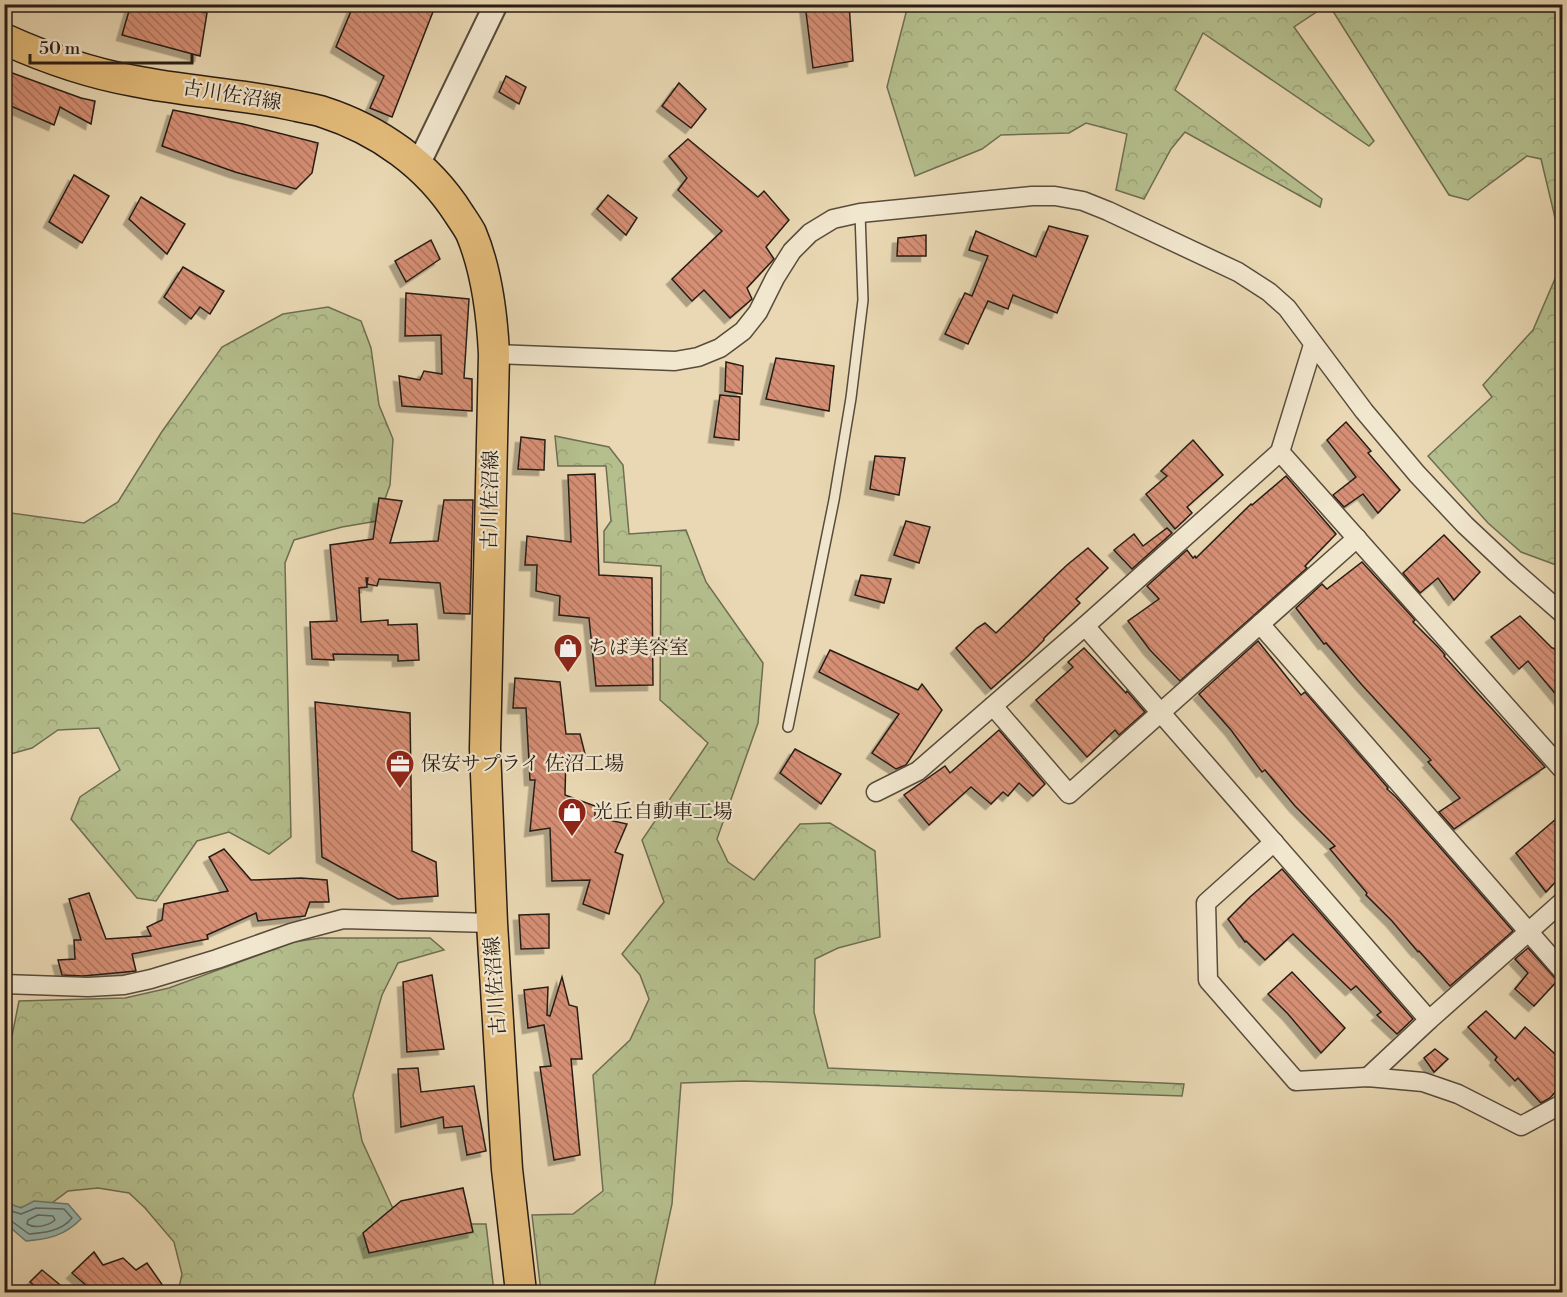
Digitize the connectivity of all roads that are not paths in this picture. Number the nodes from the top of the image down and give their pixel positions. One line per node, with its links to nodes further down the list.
1 (496, 4): 3 (street)
2 (4, 39): 3 (main road, 古川佐沼線)
3 (418, 165): 6 (main road, 古川佐沼線)
4 (860, 213): 5 (street); 6 (street); 14 (lane)
5 (1313, 345): 7 (street); 9 (street)
6 (494, 354): 19 (main road, 古川佐沼線)
7 (1280, 452): 8 (street); 11 (street)
8 (1356, 538): 10 (street); 15 (street)
9 (1563, 613)
10 (1260, 624): 13 (street); 20 (street)
11 (1085, 626): 12 (street); 13 (street)
12 (993, 706): 13 (street); 16 (street)
13 (1160, 713): 17 (street)
14 (788, 727)
15 (1563, 769)
16 (876, 792)
17 (1274, 842): 23 (street); 24 (street)
18 (1563, 902): 20 (street)
19 (492, 923): 22 (street); 26 (main road, 古川佐沼線)
20 (1529, 932): 21 (street); 23 (street)
21 (1563, 970)
22 (4, 984)
23 (1429, 1020): 24 (street)
24 (1368, 1077): 25 (street)
25 (1563, 1104)
26 (521, 1293)

